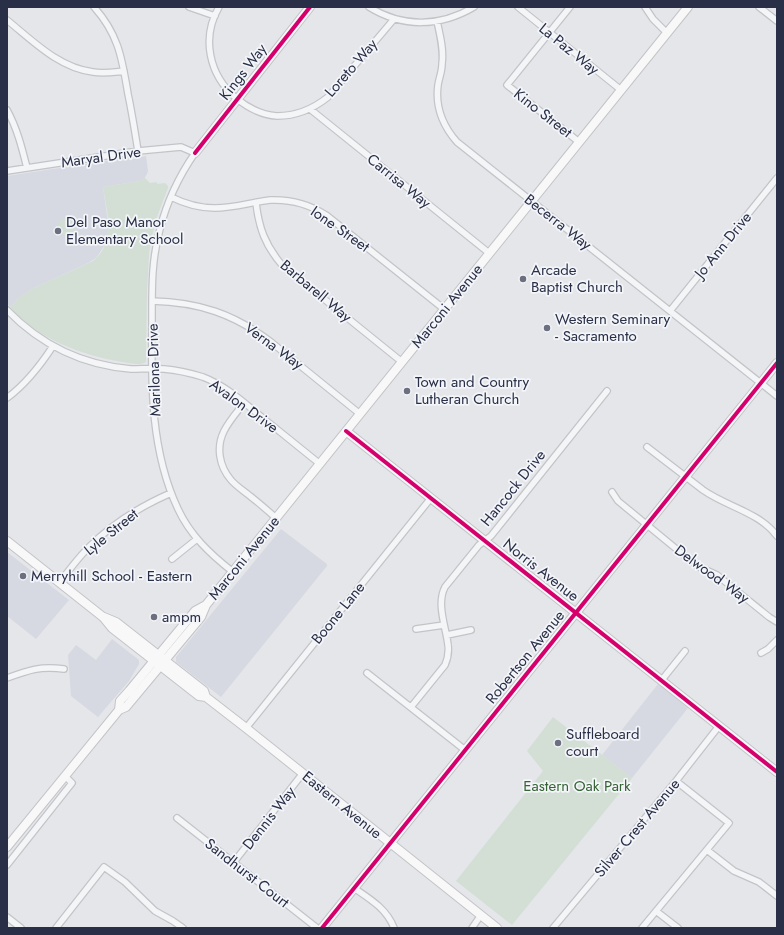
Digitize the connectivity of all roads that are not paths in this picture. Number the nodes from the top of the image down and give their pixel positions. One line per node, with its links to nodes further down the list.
1 (94, 7): 20 (street)
2 (190, 7): 13 (street)
3 (219, 7): 13 (street, Loreto Way)
4 (310, 7): 22 (main road, Kings Way)
5 (369, 7): 14 (street)
6 (474, 7): 16 (street)
7 (518, 7): 18 (street, La Paz Way)
8 (570, 7): 18 (street)
9 (645, 7): 19 (street)
10 (688, 7): 19 (main road, Marconi Avenue)
11 (759, 7): 12 (street)
12 (766, 9): 17 (street)
13 (215, 16): 22 (street, Loreto Way)
14 (394, 19): 16 (street); 23 (street, Loreto Way)
15 (7, 20): 20 (street)
16 (437, 21): 32 (street, Becerra Way)
17 (777, 21)
18 (549, 33): 21 (street, La Paz Way); 25 (street, Kino Street)
19 (667, 33): 21 (main road, Marconi Avenue)
20 (124, 71): 26 (street)
21 (621, 90): 25 (main road, Marconi Avenue)
22 (237, 99): 23 (street, Loreto Way); 27 (main road, Kings Way)
23 (310, 109): 34 (street, Carrisa Way)
24 (7, 110): 28 (street)
25 (579, 142): 32 (main road, Marconi Avenue)
26 (138, 151): 27 (street, Maryal Drive); 28 (street, Maryal Drive)
27 (195, 153): 31 (street, Marilona Drive)
28 (27, 168): 29 (street, Maryal Drive)
29 (7, 171)
30 (777, 178): 38 (street, Jo Ann Drive)
31 (170, 197): 33 (street, Ione Street); 35 (street, Marilona Drive)
32 (531, 201): 34 (main road, Marconi Avenue); 38 (street, Becerra Way)
33 (256, 203): 36 (street, Ione Street); 40 (street, Barbarell Way)
34 (489, 253): 36 (main road, Marconi Avenue)
35 (152, 301): 42 (street, Marilona Drive); 48 (street, Verna Way)
36 (444, 309): 40 (main road, Marconi Avenue)
37 (7, 310): 39 (street, Avalon Drive)
38 (670, 311): 43 (street, Becerra Way)
39 (53, 346): 42 (street, Avalon Drive); 46 (street)
40 (402, 362): 48 (main road, Marconi Avenue)
41 (777, 363): 43 (main road, Robertson Avenue)
42 (152, 369): 47 (street, Avalon Drive); 54 (street, Marilona Drive)
43 (761, 383): 45 (street, Becerra Way); 52 (main road, Robertson Avenue)
44 (607, 391): 60 (street, Hancock Drive)
45 (777, 396)
46 (7, 398)
47 (244, 403): 51 (street, Avalon Drive); 56 (street)
48 (360, 414): 49 (main road, Marconi Avenue)
49 (346, 431): 51 (main road, Marconi Avenue); 55 (main road, Norris Avenue)
50 (647, 447): 52 (street)
51 (320, 464): 56 (main road, Marconi Avenue)
52 (685, 477): 57 (main road, Robertson Avenue); 58 (street)
53 (612, 492): 57 (street, Delwood Way)
54 (171, 493): 59 (street, Marilona Drive); 64 (street, Lyle Street)
55 (431, 498): 60 (main road, Norris Avenue); 81 (street, Boone Lane)
56 (276, 518): 63 (main road, Marconi Avenue)
57 (647, 525): 65 (main road, Robertson Avenue); 66 (street, Delwood Way)
58 (777, 536)
59 (197, 539): 62 (street); 63 (street, Marilona Drive)
60 (484, 540): 65 (main road, Norris Avenue); 67 (street, Hancock Drive)
61 (7, 541): 64 (main road, Eastern Avenue)
62 (172, 559)
63 (233, 572): 74 (main road, Marconi Avenue)
64 (60, 582): 74 (main road, Eastern Avenue)
65 (576, 613): 78 (main road, Norris Avenue); 82 (main road, Robertson Avenue)
66 (777, 622)
67 (444, 624): 68 (street); 70 (street, Hancock Drive)
68 (416, 629)
69 (471, 630): 70 (street)
70 (447, 635): 79 (street, Hancock Drive)
71 (777, 640): 73 (street)
72 (686, 651): 78 (street)
73 (761, 653)
74 (159, 660): 81 (main road, Eastern Avenue); 85 (main road, Marconi Avenue)
75 (64, 669): 77 (street)
76 (367, 673): 79 (street)
77 (8, 678)
78 (662, 681): 80 (main road, Norris Avenue)
79 (411, 707): 82 (street)
80 (719, 726): 83 (main road, Norris Avenue); 86 (street, Silver Crest Avenue)
81 (246, 728): 84 (main road, Eastern Avenue)
82 (465, 750): 88 (main road, Robertson Avenue)
83 (777, 772)
84 (303, 773): 88 (main road, Eastern Avenue); 91 (street, Dennis Way)
85 (64, 777): 89 (main road, Marconi Avenue); 92 (street)
86 (676, 781): 90 (street); 106 (street, Silver Crest Avenue)
87 (177, 818): 91 (street, Sandhurst Court)
88 (390, 843): 93 (main road, Robertson Avenue); 96 (main road, Eastern Avenue)
89 (7, 847)
90 (707, 850): 94 (street); 95 (street)
91 (234, 862): 101 (street, Sandhurst Court)
92 (7, 865)
93 (354, 888): 102 (main road, Robertson Avenue); 103 (street)
94 (777, 896)
95 (656, 911): 107 (street); 108 (street)
96 (481, 916): 104 (street); 105 (main road, Eastern Avenue)
97 (7, 917): 98 (street)
98 (22, 928)
99 (56, 928): 100 (street)
100 (183, 928)
101 (318, 928)
102 (322, 928)
103 (394, 928)
104 (472, 928)
105 (497, 928)
106 (553, 928)
107 (642, 928)
108 (678, 928)

